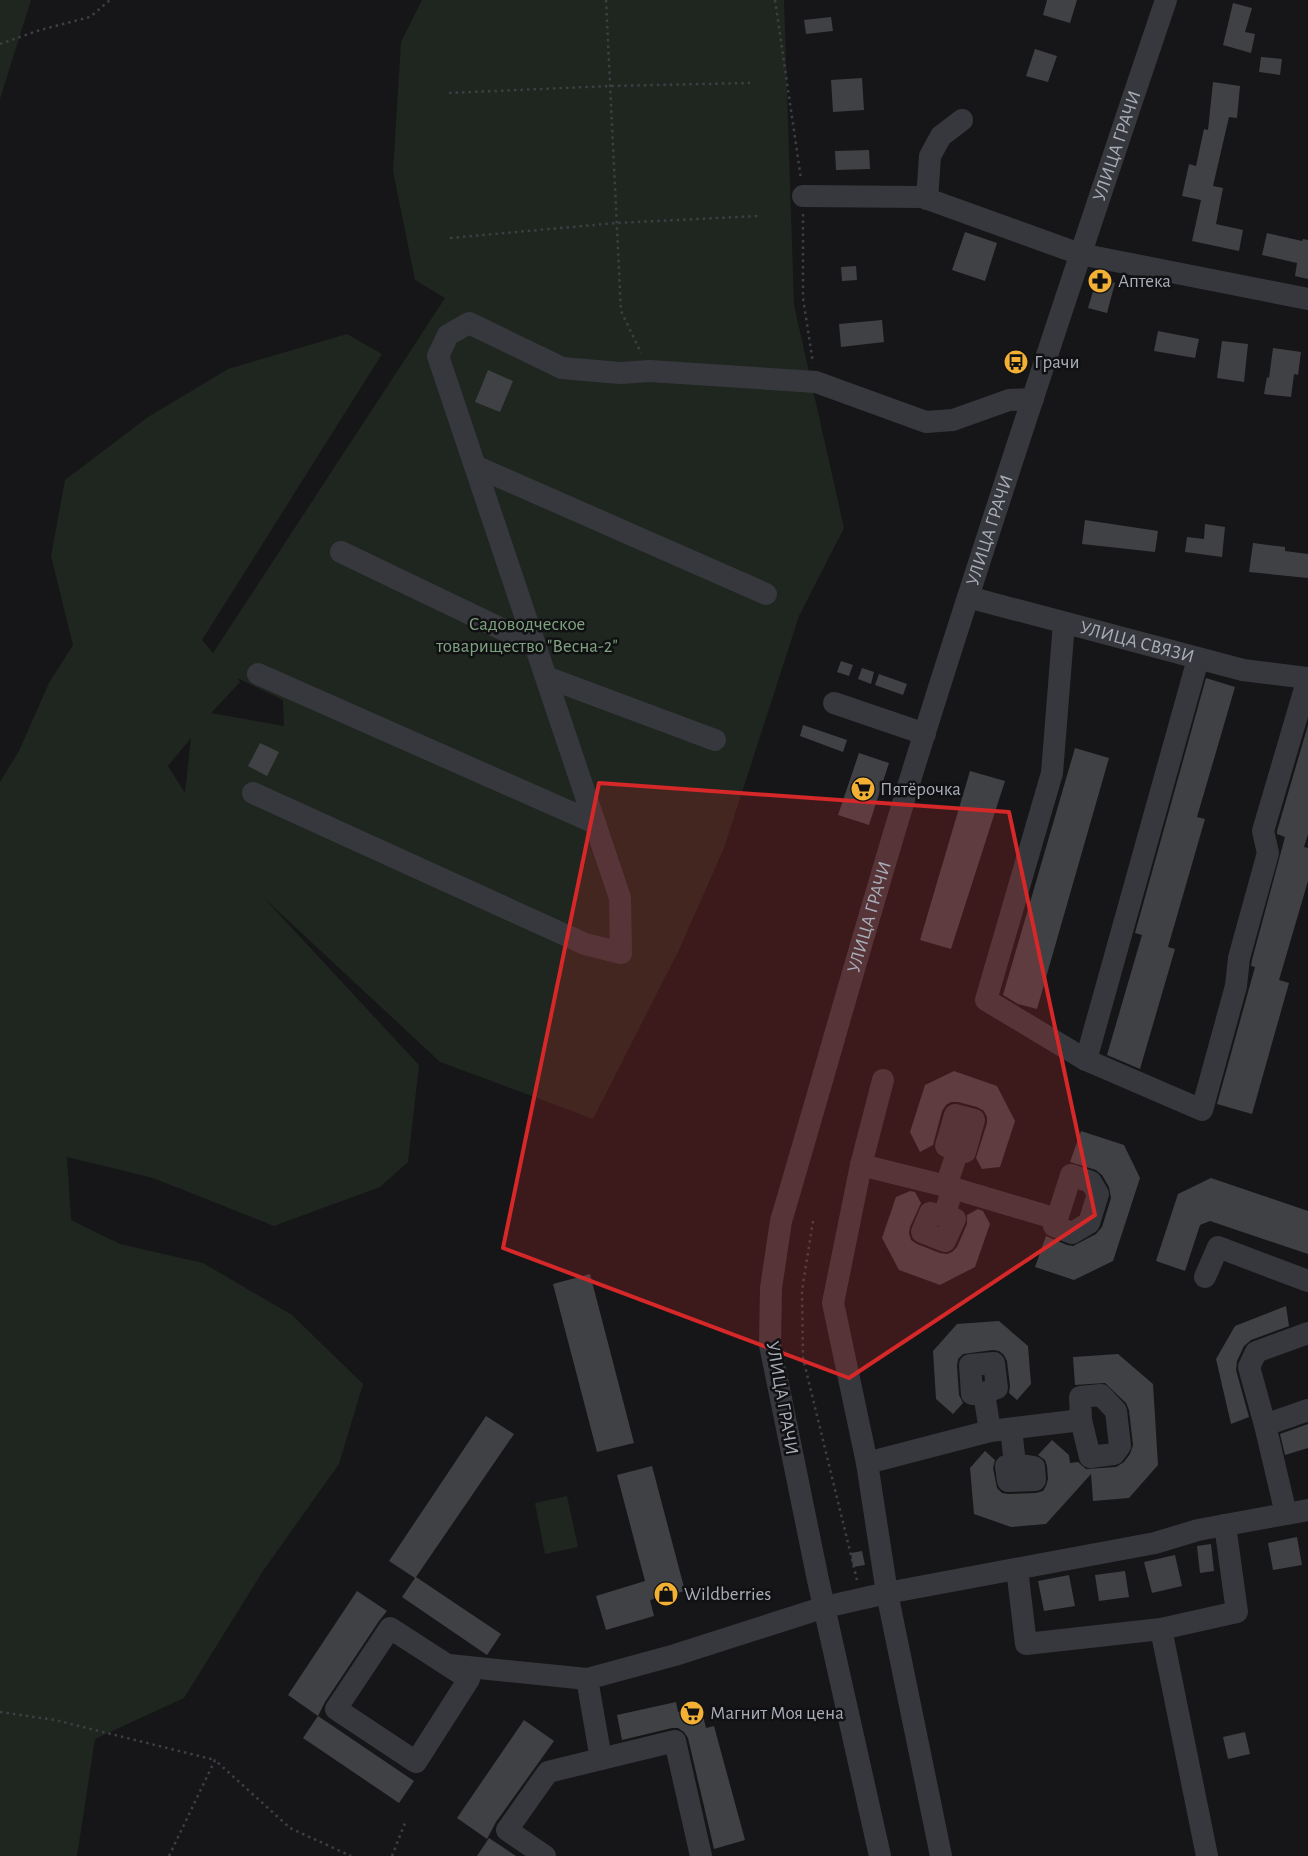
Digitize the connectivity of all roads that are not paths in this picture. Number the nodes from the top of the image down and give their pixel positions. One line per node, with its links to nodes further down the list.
1 (1166, 0): 5 (street, УЛИЦА ГРАЧИ)
2 (962, 120): 4 (street)
3 (803, 196): 4 (street)
4 (927, 199): 5 (street)
5 (1080, 254): 6 (street); 7 (street, УЛИЦА ГРАЧИ)
6 (1308, 299)
7 (1033, 399): 8 (street); 11 (street, УЛИЦА ГРАЧИ)
8 (475, 466): 10 (street); 13 (street)
9 (341, 552): 13 (street)
10 (766, 594)
11 (968, 597): 12 (street, УЛИЦА СВЯЗИ); 19 (street, УЛИЦА ГРАЧИ)
12 (1064, 623): 14 (street, УЛИЦА СВЯЗИ); 23 (street)
13 (535, 645): 16 (street)
14 (1198, 659): 17 (street, УЛИЦА СВЯЗИ); 23 (street)
15 (258, 674): 22 (street)
16 (546, 677): 20 (street); 22 (street)
17 (1308, 678): 23 (street)
18 (834, 703): 19 (street)
19 (925, 734): 45 (street, УЛИЦА ГРАЧИ)
20 (715, 740)
21 (253, 793): 22 (street)
22 (595, 823)
23 (1086, 1060)
24 (883, 1080): 26 (street)
25 (958, 1150): 27 (street)
26 (861, 1165): 27 (street); 38 (street)
27 (950, 1187): 28 (street); 29 (street)
28 (944, 1216)
29 (1057, 1219)
30 (1205, 1277): 31 (street)
31 (1308, 1281)
32 (1308, 1333): 36 (street)
33 (984, 1393): 37 (street)
34 (1308, 1410): 36 (street)
35 (1081, 1420): 37 (street)
36 (1265, 1425): 41 (street)
37 (1000, 1430): 38 (street); 39 (street)
38 (867, 1463): 44 (street)
39 (1016, 1464)
40 (1308, 1510): 41 (street)
41 (1276, 1521): 42 (street)
42 (1225, 1525): 43 (street); 46 (street)
43 (1017, 1569): 44 (street); 46 (street)
44 (887, 1593): 45 (street); 53 (street)
45 (825, 1607): 48 (street); 52 (street, УЛИЦА ГРАЧИ)
46 (1161, 1629): 54 (street)
47 (447, 1665): 47 (street); 48 (street)
48 (587, 1679): 49 (street)
49 (601, 1759): 50 (street); 51 (street)
50 (545, 1856)
51 (701, 1856)
52 (880, 1856)
53 (941, 1856)
54 (1207, 1856)

